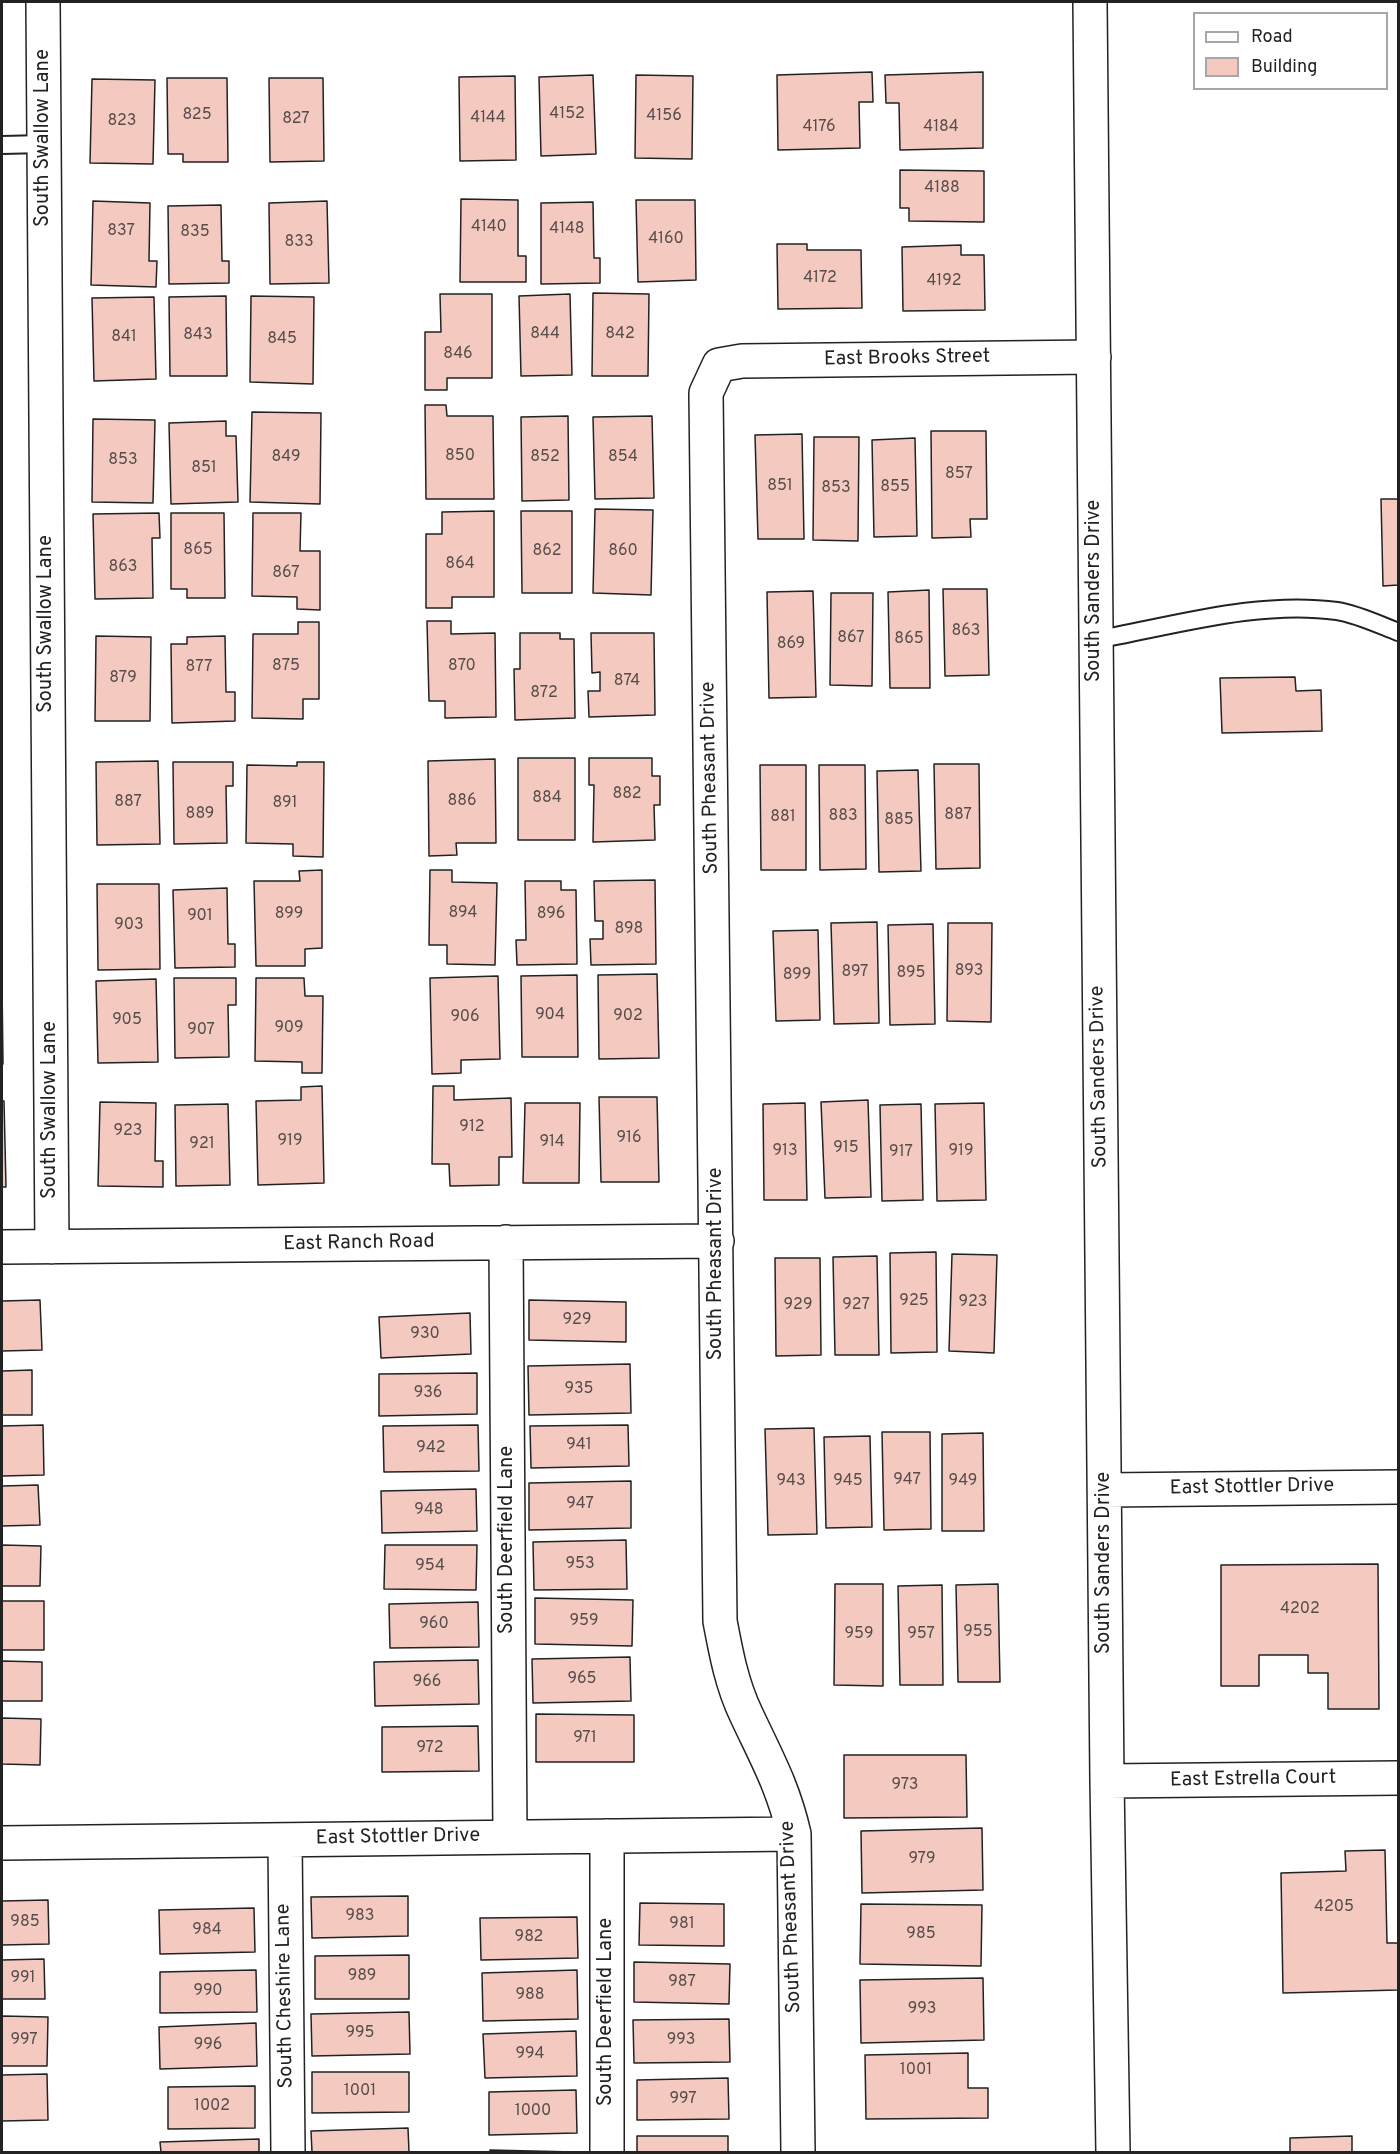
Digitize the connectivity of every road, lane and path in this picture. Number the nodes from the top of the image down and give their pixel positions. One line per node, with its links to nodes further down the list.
1 (43, 2): 3 (street, South Swallow Lane)
2 (1090, 2): 5 (street, South Sanders Drive)
3 (44, 144): 4 (lane); 12 (street, South Swallow Lane)
4 (2, 145)
5 (1094, 357): 6 (street, East Brooks Street); 8 (street, South Sanders Drive)
6 (719, 366): 9 (street, South Pheasant Drive)
7 (1398, 632): 8 (lane)
8 (1095, 640): 14 (street, South Sanders Drive)
9 (717, 1241): 10 (street, East Ranch Road); 17 (street, South Pheasant Drive)
10 (506, 1242): 12 (street, East Ranch Road); 19 (street, South Deerfield Lane)
11 (2, 1247): 12 (street, East Ranch Road)
12 (52, 1247)
13 (1398, 1487): 14 (street, East Stottler Drive)
14 (1105, 1490): 16 (street, South Sanders Drive)
15 (1398, 1778): 16 (street, East Estrella Court)
16 (1107, 1781): 25 (street, South Sanders Drive)
17 (794, 1834): 18 (street, East Stottler Drive); 24 (street, South Pheasant Drive)
18 (607, 1836): 19 (street, East Stottler Drive); 23 (street, South Deerfield Lane)
19 (510, 1837): 20 (street, East Stottler Drive)
20 (285, 1840): 21 (street, East Stottler Drive); 22 (street, South Cheshire Lane)
21 (2, 1843)
22 (288, 2152)
23 (607, 2152)
24 (798, 2152)
25 (1113, 2152)

